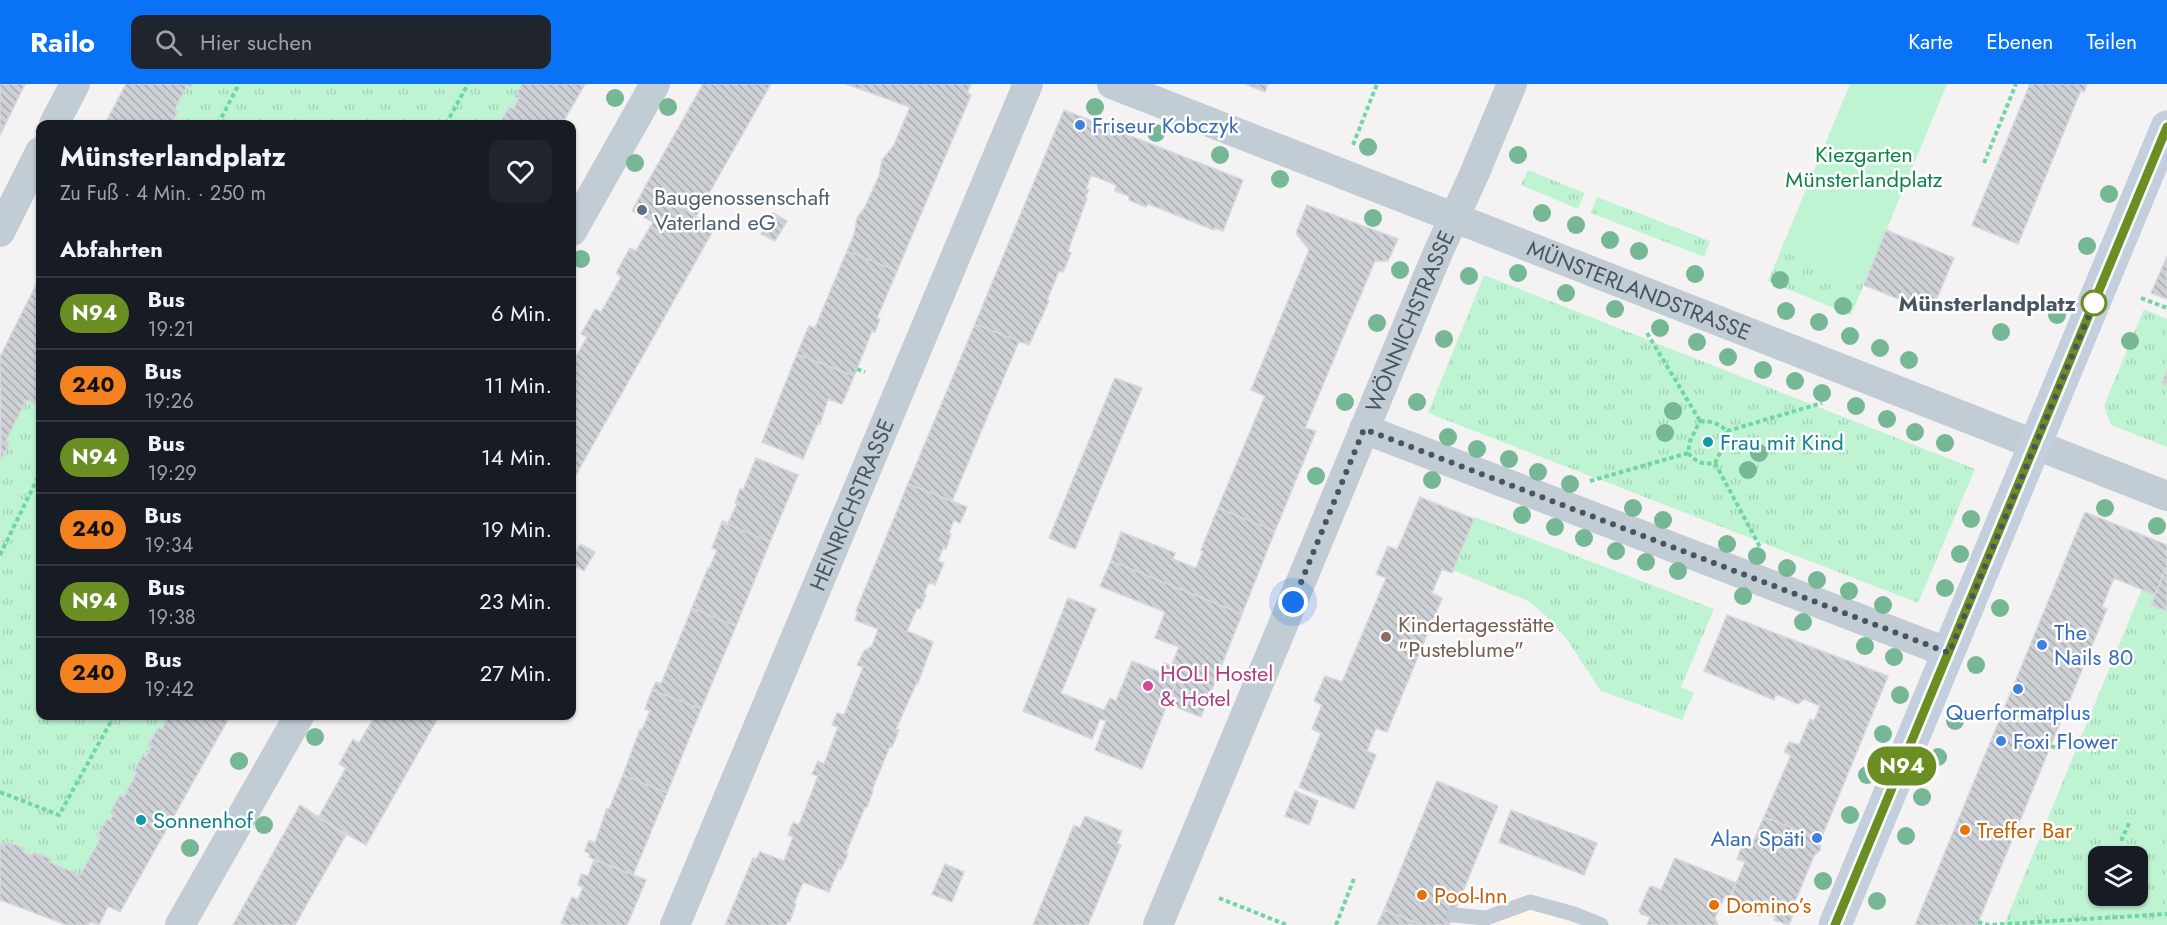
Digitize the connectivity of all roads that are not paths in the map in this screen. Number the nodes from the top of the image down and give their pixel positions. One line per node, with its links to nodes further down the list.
1 (75, 84): 6 (street)
2 (655, 84): 10 (street)
3 (1028, 84): 19 (street, HEINRICHSTRASSE)
4 (1112, 84): 9 (street, MÜNSTERLANDSTRASSE)
5 (1512, 84): 9 (street, WÖNNICHSTRASSE)
6 (56, 120)
7 (2167, 127): 13 (street)
8 (36, 160): 11 (street)
9 (1454, 217): 12 (street, WÖNNICHSTRASSE); 13 (street, MÜNSTERLANDSTRASSE)
10 (576, 224)
11 (0, 232)
12 (1364, 429): 15 (street); 20 (street, WÖNNICHSTRASSE)
13 (2036, 444): 14 (street, MÜNSTERLANDSTRASSE); 15 (street)
14 (2167, 496)
15 (1949, 653): 22 (street)
16 (296, 720): 18 (street)
17 (1453, 915): 21 (lane)
18 (180, 925)
19 (675, 925)
20 (1158, 925)
21 (1600, 925)
22 (1835, 925)

